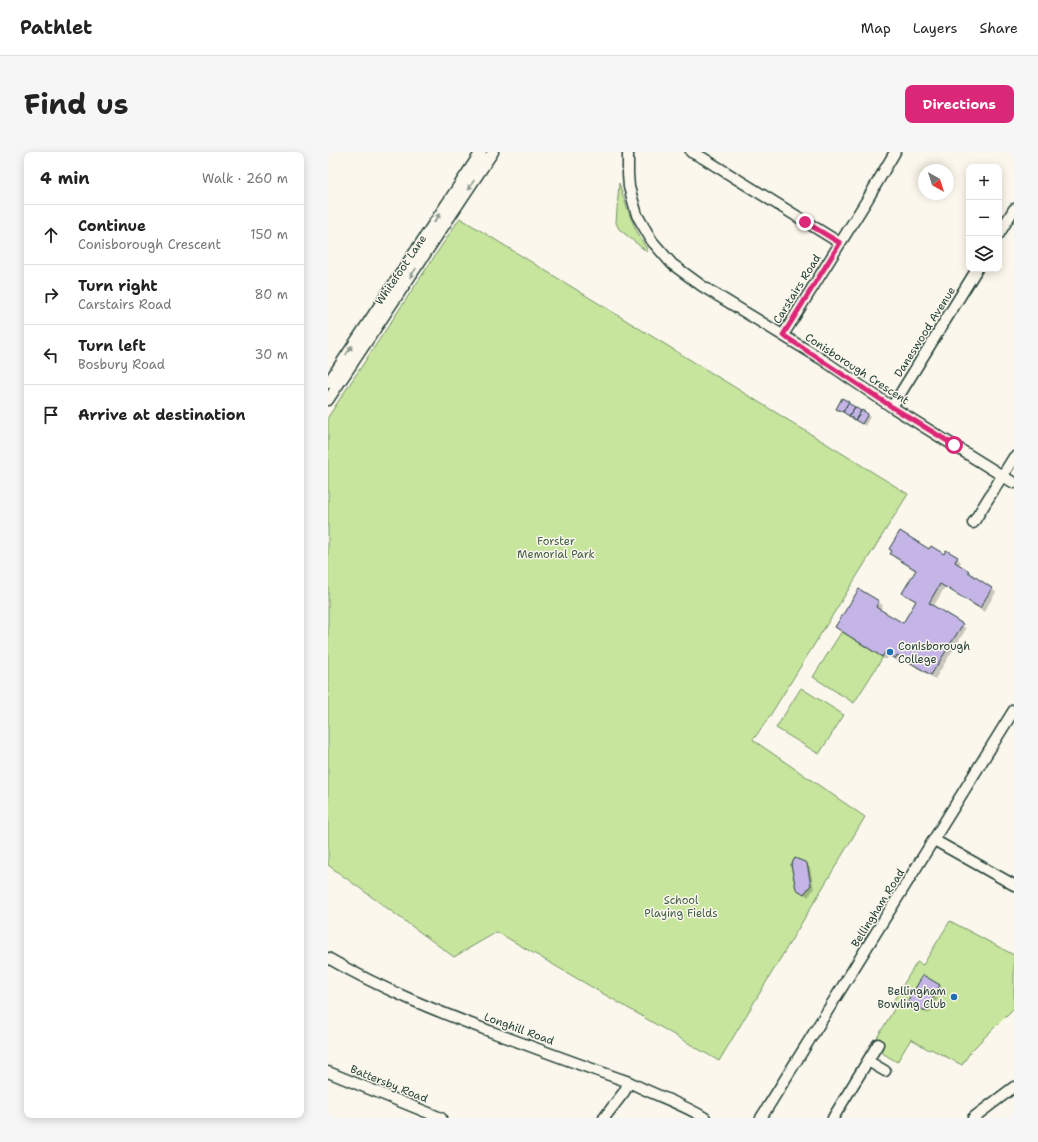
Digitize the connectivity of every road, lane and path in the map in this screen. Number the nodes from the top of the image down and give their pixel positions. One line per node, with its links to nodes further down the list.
1 (481, 152): 11 (street, Whitefoot Lane, one-way to 1)
2 (493, 152): 12 (street, Whitefoot Lane, one-way to 12)
3 (628, 152): 10 (street, Conisborough Crescent)
4 (690, 152): 8 (street)
5 (892, 153): 8 (street, Carstairs Road)
6 (1014, 209): 7 (street)
7 (1002, 229)
8 (840, 243): 10 (street, Carstairs Road)
9 (976, 272): 13 (street, Daneswood Avenue)
10 (783, 335): 13 (street, Conisborough Crescent)
11 (328, 383)
12 (328, 400)
13 (892, 407): 15 (street, Conisborough Crescent)
14 (1014, 457): 15 (street)
15 (1002, 476): 16 (street, Conisborough Crescent); 17 (street)
16 (1014, 483)
17 (973, 523)
18 (1014, 710): 19 (street, Bellingham Road)
19 (934, 840): 20 (street); 31 (street, Bellingham Road)
20 (1014, 885)
21 (328, 958): 26 (street, Longhill Road)
22 (878, 1044): 23 (street)
23 (868, 1061): 24 (street); 32 (street)
24 (885, 1071)
25 (328, 1072): 28 (street, Battersby Road)
26 (629, 1082): 29 (street); 30 (street, Longhill Road)
27 (1014, 1087): 33 (street)
28 (441, 1118)
29 (604, 1118)
30 (705, 1118)
31 (762, 1118)
32 (833, 1118)
33 (973, 1118)

